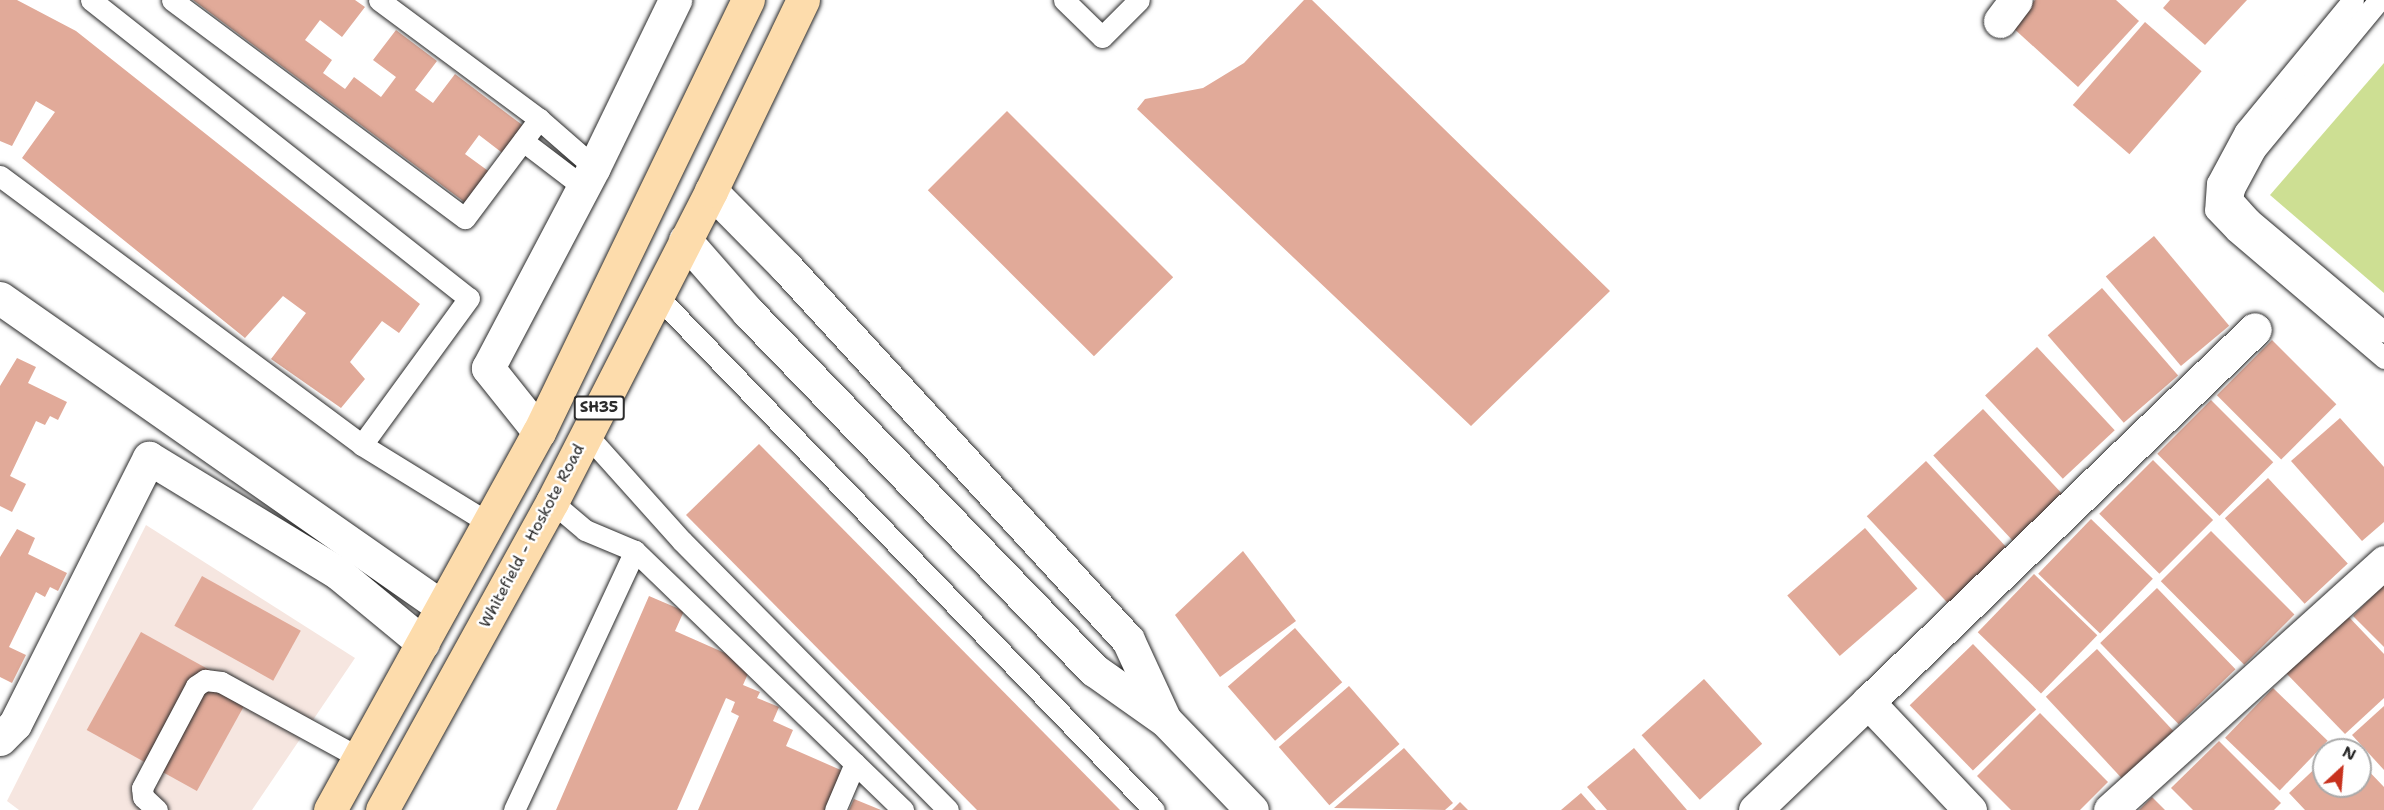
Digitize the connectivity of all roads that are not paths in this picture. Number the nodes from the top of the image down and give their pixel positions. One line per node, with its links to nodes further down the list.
1 (91, 0): 24 (lane)
2 (172, 0): 12 (lane)
3 (379, 0): 11 (lane)
4 (675, 0): 14 (street)
5 (748, 0): 22 (main road, SH35)
6 (803, 0): 15 (main road, Whitefield - Hoskote Road / SH35)
7 (1064, 0): 8 (lane)
8 (1139, 0)
9 (2353, 0): 21 (lane)
10 (2379, 0): 20 (lane)
11 (539, 119): 12 (lane); 14 (lane)
12 (523, 141): 14 (lane)
13 (0, 176): 24 (lane)
14 (588, 177): 22 (street)
15 (711, 191): 16 (main road, Whitefield - Hoskote Road / SH35); 32 (street)
16 (685, 240): 17 (main road, Whitefield - Hoskote Road / SH35); 32 (street)
17 (656, 295): 23 (main road, Whitefield - Hoskote Road / SH35); 43 (lane)
18 (0, 298): 29 (street)
19 (2255, 329): 31 (street)
20 (2384, 332)
21 (2384, 358)
22 (539, 432): 26 (main road, SH35)
23 (586, 434): 25 (main road, Whitefield - Hoskote Road / SH35); 42 (lane)
24 (362, 445): 26 (lane)
25 (552, 502): 27 (lane); 36 (main road, Whitefield - Hoskote Road / SH35)
26 (489, 523): 29 (main road, SH35)
27 (635, 551): 35 (lane); 39 (lane)
28 (2384, 562): 47 (street)
29 (442, 607): 30 (main road, SH35)
30 (423, 643): 33 (street); 34 (main road, SH35)
31 (1868, 702): 45 (street); 46 (street)
32 (1165, 720): 44 (street)
33 (0, 739)
34 (358, 757): 37 (lane); 38 (main road, SH35)
35 (855, 763): 40 (lane); 41 (lane)
36 (387, 808)
37 (157, 810)
38 (330, 810)
39 (514, 810)
40 (835, 810)
41 (903, 810)
42 (948, 810)
43 (1154, 810)
44 (1252, 810)
45 (1755, 810)
46 (1971, 810)
47 (2110, 810)

